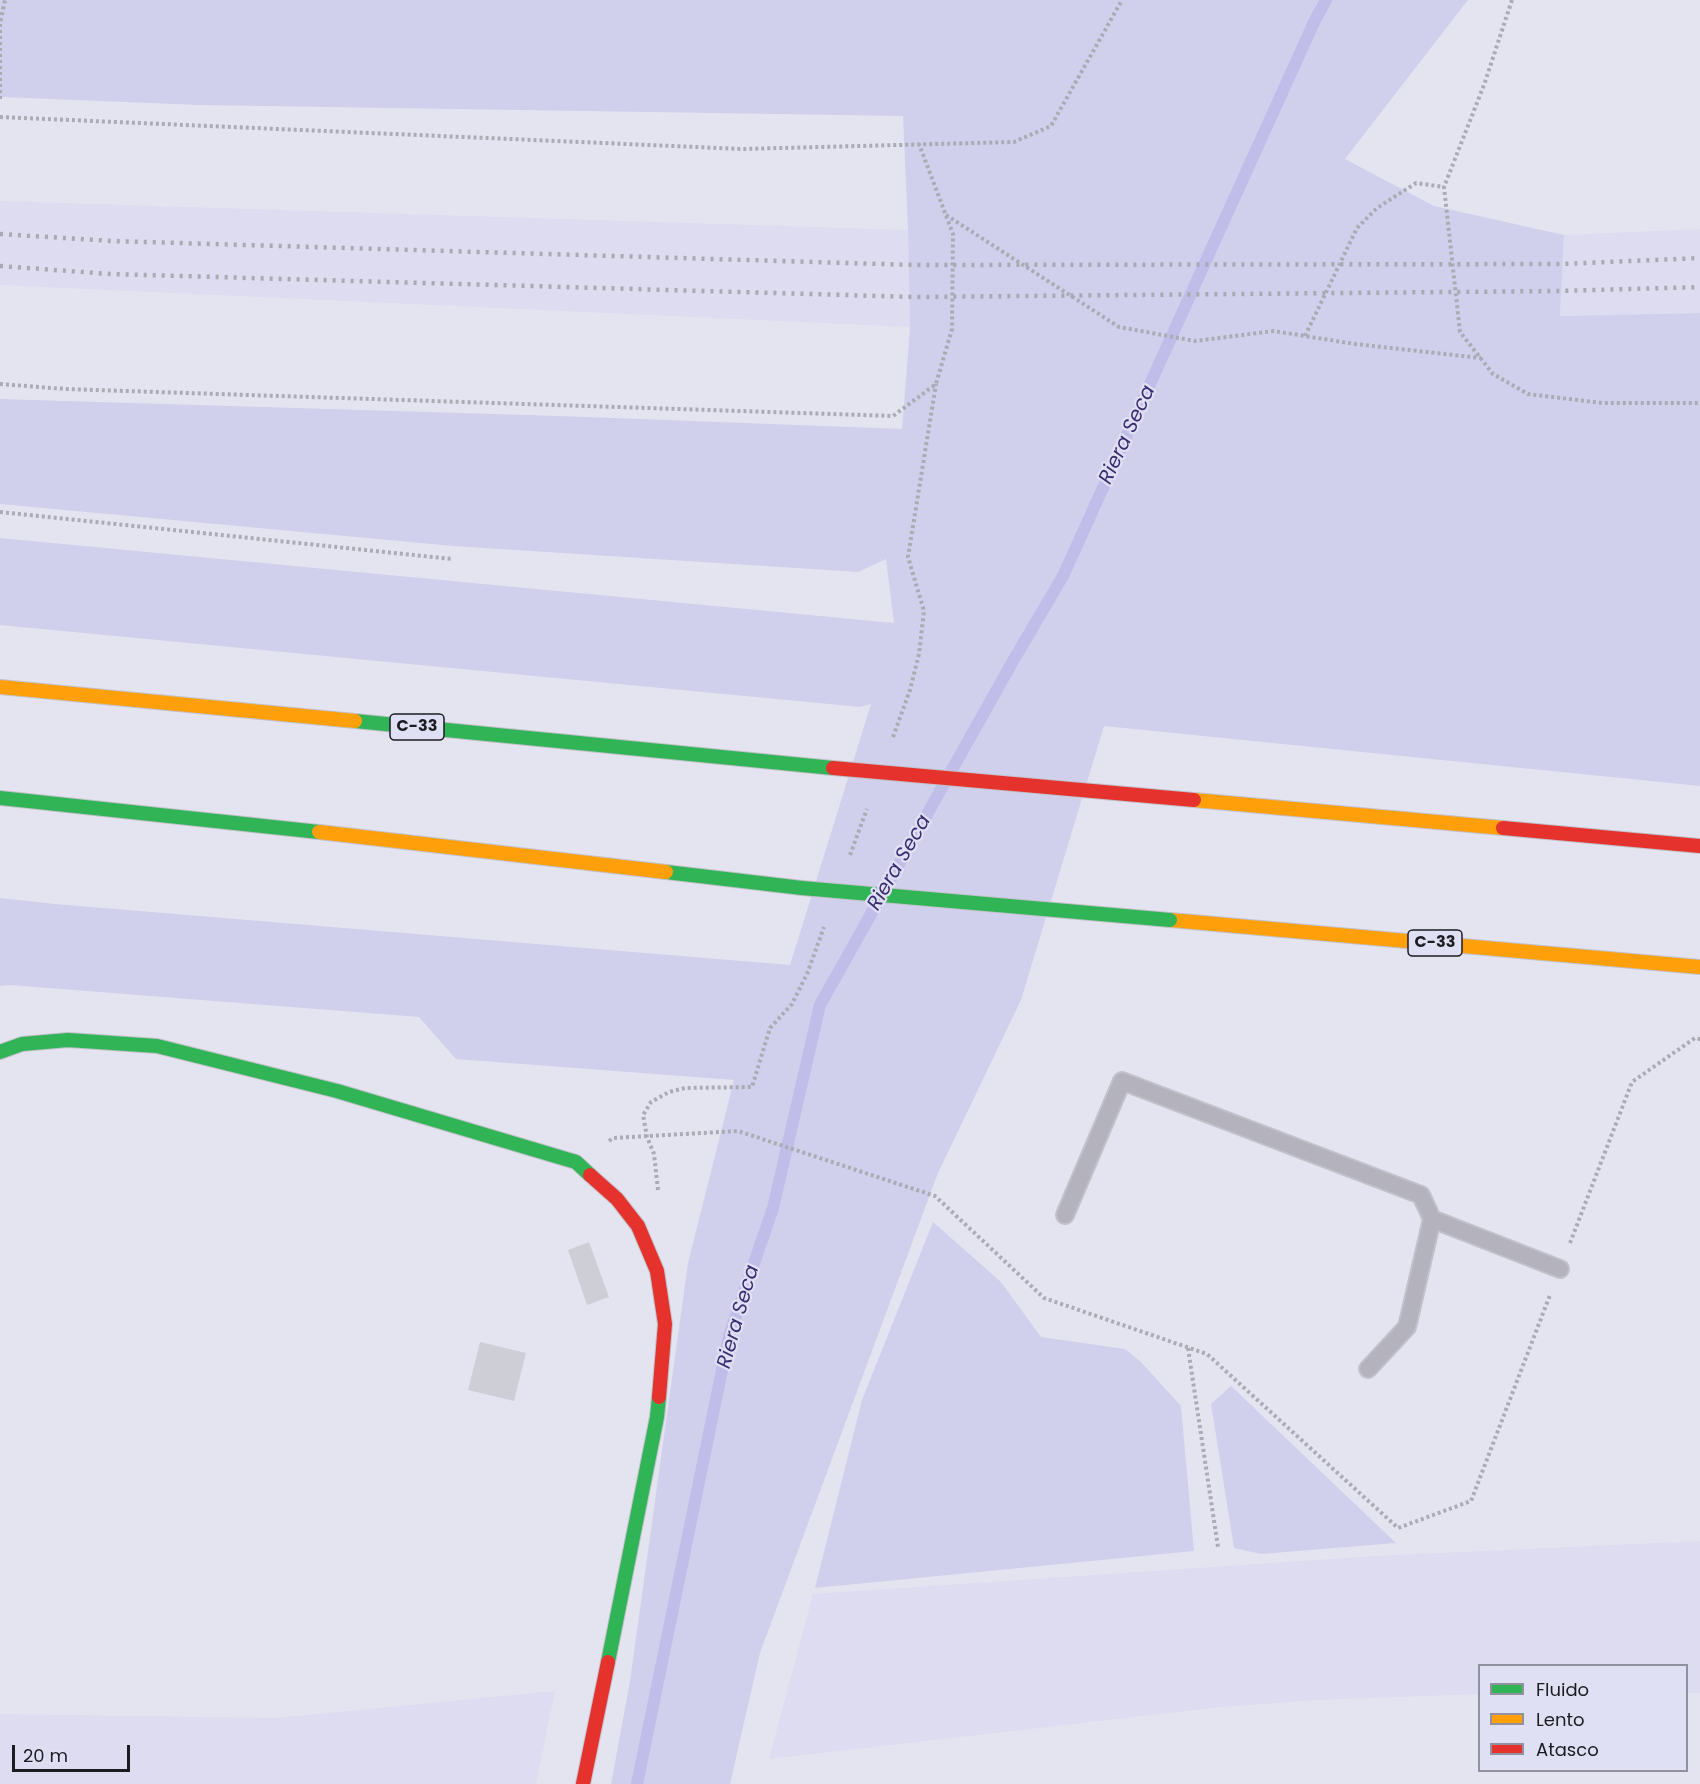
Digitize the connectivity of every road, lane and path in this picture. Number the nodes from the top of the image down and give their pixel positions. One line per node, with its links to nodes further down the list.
1 (4, 0): 4 (path)
2 (1122, 0): 6 (path)
3 (1512, 0): 7 (path)
4 (0, 99)
5 (0, 117): 6 (path)
6 (919, 144): 8 (path)
7 (1444, 187): 9 (path); 10 (path)
8 (946, 215): 9 (path); 12 (path)
9 (1305, 336): 10 (path)
10 (1481, 358): 13 (path)
11 (0, 384): 12 (path)
12 (936, 384): 17 (path)
13 (1700, 403)
14 (0, 512): 15 (path)
15 (452, 559)
16 (0, 687): 20 (main road, C-33, bridge)
17 (890, 744)
18 (0, 798): 23 (main road, C-33, bridge)
19 (870, 799): 21 (path)
20 (1700, 846)
21 (847, 864)
22 (827, 919): 26 (path)
23 (1700, 967)
24 (1700, 1039): 31 (path)
25 (0, 1052): 27 (main road)
26 (647, 1137): 27 (path); 28 (path); 32 (path)
27 (576, 1162): 35 (main road)
28 (658, 1192)
29 (1065, 1215): 30 (lane)
30 (1432, 1219): 31 (lane); 33 (lane)
31 (1560, 1269): 32 (path)
32 (1188, 1348): 34 (path)
33 (1368, 1369)
34 (1218, 1547)
35 (583, 1784)

